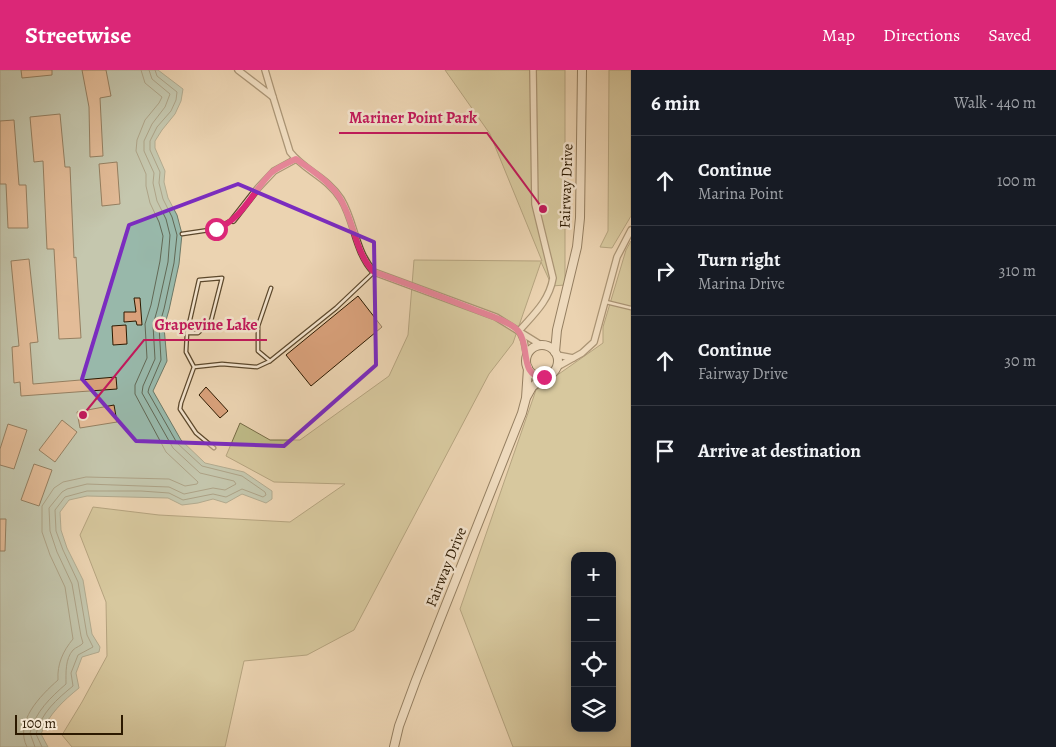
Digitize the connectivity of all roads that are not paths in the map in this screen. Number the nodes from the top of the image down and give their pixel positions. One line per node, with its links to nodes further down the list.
1 (238, 70): 5 (street)
2 (265, 70): 5 (street)
3 (533, 70): 14 (street)
4 (582, 70): 15 (street, Fairway Drive)
5 (273, 97): 6 (street)
6 (296, 159): 7 (street); 10 (street)
7 (233, 220): 9 (lane)
8 (631, 230): 12 (street)
9 (182, 234)
10 (374, 272): 14 (street); 21 (lane)
11 (271, 288): 21 (lane)
12 (604, 302): 13 (lane); 20 (street)
13 (631, 308)
14 (519, 330): 17 (street); 19 (street)
15 (557, 330): 17 (street, Fairway Drive); 18 (street, Fairway Drive)
16 (187, 333): 16 (lane); 22 (lane)
17 (543, 346): 18 (street); 19 (street, Fairway Drive)
18 (556, 353): 20 (street); 24 (street, Fairway Drive)
19 (527, 357): 23 (street, Fairway Drive)
20 (575, 358): 24 (street)
21 (270, 361): 22 (lane)
22 (194, 368): 27 (lane)
23 (528, 368): 25 (street); 26 (street, Fairway Drive)
24 (557, 368): 25 (street, Fairway Drive)
25 (544, 377): 26 (street, Fairway Drive)
26 (526, 398): 28 (street, Fairway Drive)
27 (214, 448)
28 (394, 747)

